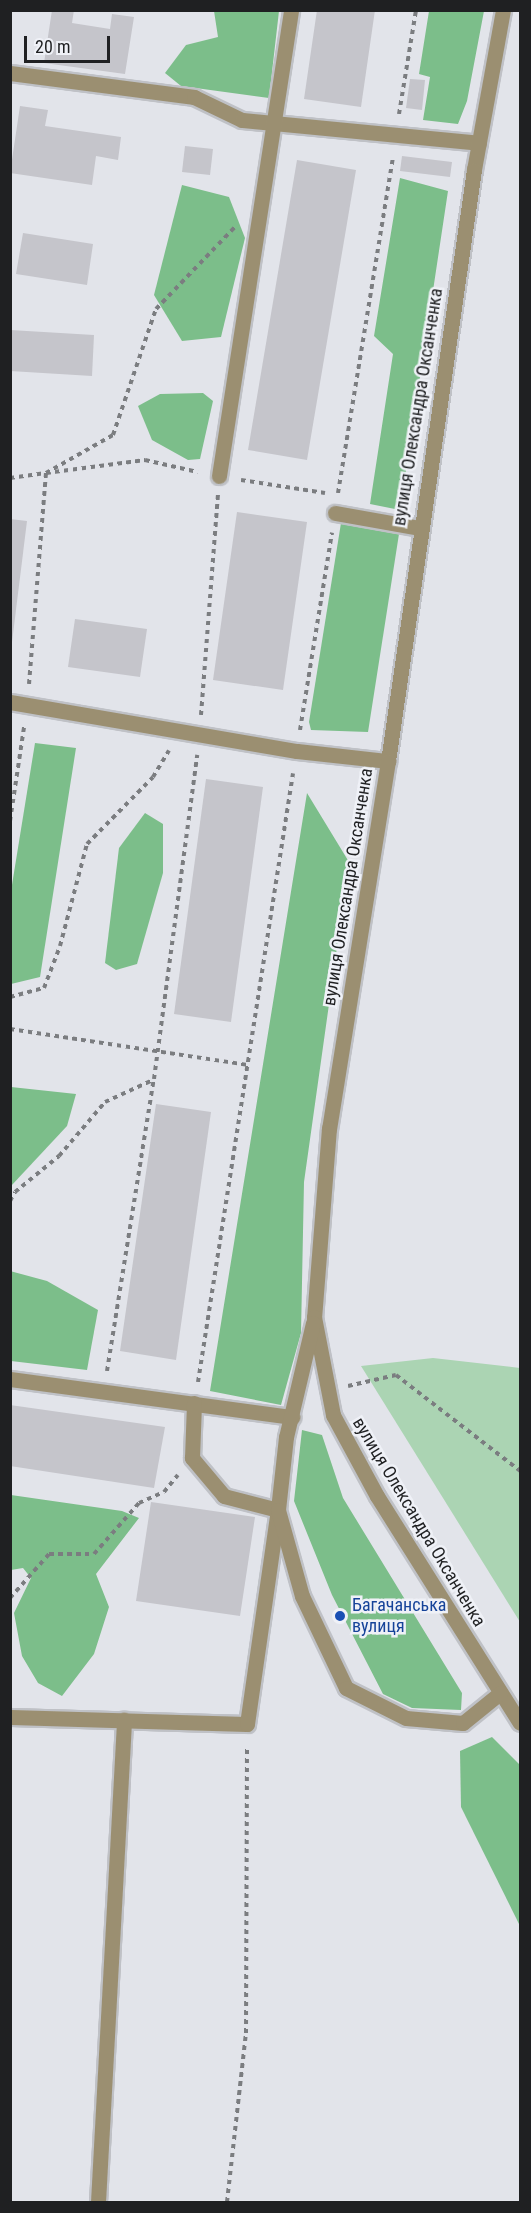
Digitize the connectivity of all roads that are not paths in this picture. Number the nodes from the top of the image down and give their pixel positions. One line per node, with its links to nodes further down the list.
1 (291, 10): 4 (street)
2 (503, 10): 5 (street, вулиця Олександра Оксанченка)
3 (10, 73): 4 (street)
4 (274, 124): 5 (street); 6 (street)
5 (479, 143): 8 (street, вулиця Олександра Оксанченка)
6 (219, 477)
7 (335, 513): 8 (street)
8 (419, 528): 10 (street, вулиця Олександра Оксанченка)
9 (10, 702): 10 (street)
10 (388, 761): 11 (street, вулиця Олександра Оксанченка)
11 (314, 1317): 14 (street); 16 (street, вулиця Олександра Оксанченка)
12 (10, 1379): 13 (street)
13 (194, 1403): 14 (street); 15 (street)
14 (292, 1417): 15 (street)
15 (278, 1510): 16 (street); 18 (street)
16 (500, 1693): 19 (street, вулиця Олександра Оксанченка)
17 (10, 1717): 18 (street)
18 (124, 1720): 20 (street)
19 (520, 1723)
20 (98, 2202)

